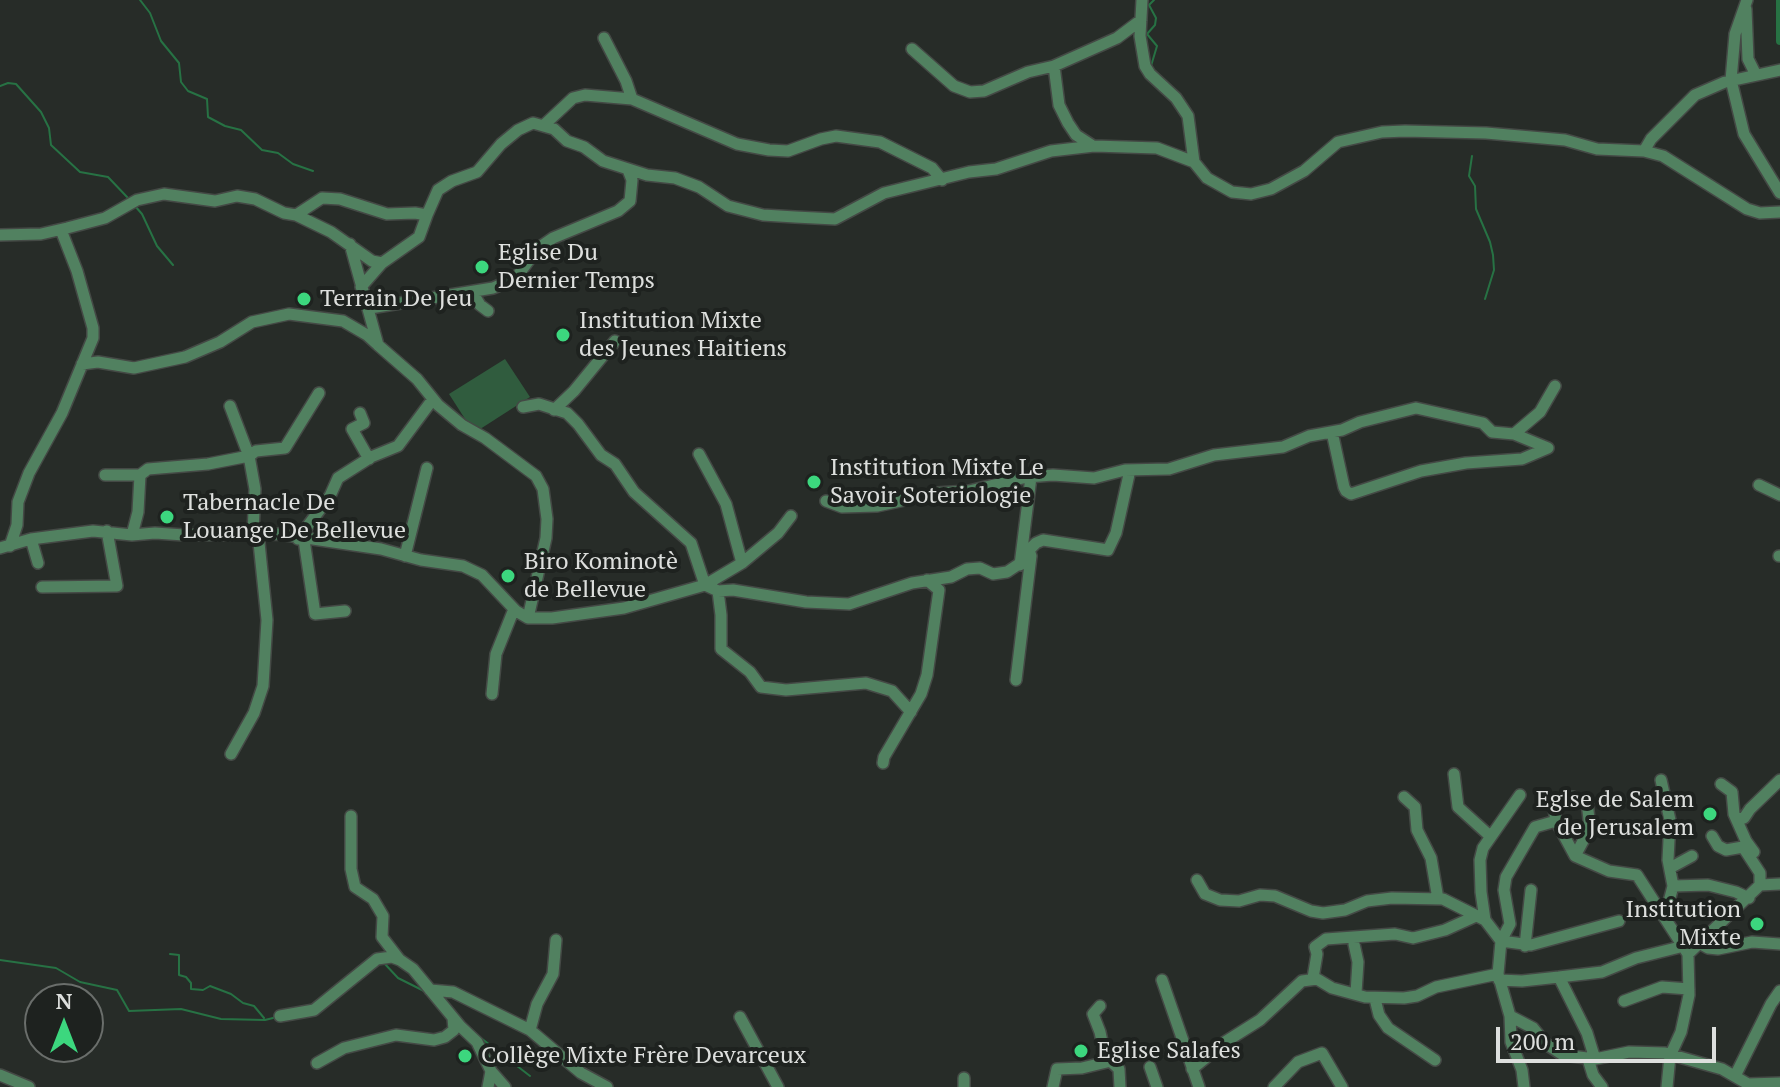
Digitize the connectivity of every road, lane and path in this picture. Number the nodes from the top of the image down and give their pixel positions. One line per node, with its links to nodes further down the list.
1 (1142, 0): 3 (street)
2 (1747, 0): 8 (street); 9 (street)
3 (1141, 20): 6 (street); 14 (street)
4 (604, 38): 10 (street)
5 (912, 49): 6 (street)
6 (1054, 66): 12 (street)
7 (1780, 70): 8 (street)
8 (1756, 75): 9 (street)
9 (1731, 80): 13 (street); 17 (street)
10 (632, 99): 11 (street); 16 (street)
11 (544, 125): 15 (street); 20 (street)
12 (1094, 146): 14 (street); 16 (street)
13 (1644, 151): 14 (street); 18 (street)
14 (1194, 162)
15 (628, 170): 16 (street); 26 (street)
16 (942, 180)
17 (1780, 193)
18 (1780, 212)
19 (296, 215): 20 (street); 21 (street); 23 (street)
20 (427, 215): 24 (street)
21 (61, 230): 22 (street); 31 (street)
22 (0, 235)
23 (350, 244): 24 (street); 25 (street)
24 (382, 263): 25 (street)
25 (361, 287): 27 (street)
26 (472, 292): 27 (street); 28 (street)
27 (370, 308): 30 (street)
28 (488, 311)
29 (615, 341): 37 (street)
30 (378, 345): 31 (street); 34 (street)
31 (82, 364): 59 (street)
32 (1555, 386): 40 (street)
33 (319, 393): 42 (street)
34 (433, 399): 43 (street); 71 (street)
35 (230, 406): 42 (street)
36 (523, 407): 37 (street)
37 (554, 410): 66 (street)
38 (360, 413): 43 (street)
39 (1332, 432): 40 (street); 40 (street); 45 (street)
40 (1514, 434)
41 (699, 454): 63 (street)
42 (249, 456): 47 (street); 54 (street)
43 (369, 459): 58 (street)
44 (427, 468): 60 (street)
45 (1130, 470): 48 (street); 61 (street)
46 (105, 475): 47 (street)
47 (140, 475): 55 (street)
48 (1031, 477): 51 (street); 64 (street)
49 (1759, 485): 50 (street)
50 (1780, 495)
51 (826, 501)
52 (791, 516): 63 (street)
53 (107, 531): 55 (street); 57 (street); 67 (street)
54 (256, 533): 55 (street); 58 (street); 75 (street)
55 (132, 535)
56 (0, 536): 59 (street)
57 (31, 539): 59 (street); 62 (street)
58 (301, 539): 60 (street); 70 (street)
59 (5, 547)
60 (405, 556): 69 (street)
61 (1031, 556): 64 (street); 72 (street)
62 (38, 563)
63 (742, 563): 66 (street)
64 (1020, 565): 65 (street)
65 (927, 580): 68 (street); 74 (street)
66 (705, 585): 68 (street); 71 (street)
67 (42, 587)
68 (718, 591): 74 (street)
69 (514, 609): 71 (street); 73 (street)
70 (345, 611)
71 (528, 618)
72 (1016, 680)
73 (492, 694)
74 (911, 712): 76 (street)
75 (231, 754)
76 (883, 763)
77 (1454, 774): 88 (street)
78 (1661, 780): 93 (street)
79 (1780, 780): 86 (street)
80 (1721, 784): 86 (street)
81 (1520, 795): 88 (street)
82 (1404, 797): 100 (street)
83 (1573, 797): 87 (street)
84 (1587, 802): 90 (street)
85 (351, 816): 111 (street)
86 (1738, 819): 92 (street)
87 (1556, 821): 90 (street); 105 (street)
88 (1490, 836): 102 (street)
89 (1712, 836): 92 (street)
90 (1575, 856): 101 (street)
91 (1692, 856): 93 (street)
92 (1756, 867): 96 (street)
93 (1670, 868): 97 (street)
94 (1197, 880): 100 (street)
95 (1780, 884): 96 (street)
96 (1760, 885): 99 (street)
97 (1673, 886): 99 (street); 101 (street)
98 (1531, 890): 109 (street)
99 (1749, 898): 106 (street)
100 (1438, 899): 102 (street)
101 (1665, 917): 110 (street)
102 (1480, 918): 105 (street); 114 (street)
103 (1619, 921): 109 (street)
104 (556, 940): 127 (street)
105 (1501, 941): 109 (street); 112 (street)
106 (1699, 943): 108 (street); 110 (street)
107 (1354, 944): 119 (street)
108 (1780, 944)
109 (1525, 946)
110 (1686, 950): 113 (street); 116 (street)
111 (400, 960): 117 (street); 123 (street)
112 (1499, 977): 113 (street); 120 (street); 124 (street)
113 (1559, 977): 129 (street)
114 (1313, 978): 119 (street); 134 (street)
115 (1162, 980): 134 (street)
116 (1689, 989): 121 (street); 128 (street)
117 (430, 990): 126 (street); 127 (street)
118 (1780, 991): 136 (street)
119 (1356, 993): 120 (street)
120 (1375, 999): 130 (street)
121 (1624, 1001)
122 (1100, 1006): 131 (street)
123 (280, 1016)
124 (1510, 1016): 129 (street); 151 (street)
125 (740, 1017): 144 (street)
126 (453, 1018): 132 (street); 135 (street)
127 (530, 1030): 143 (street)
128 (1670, 1056): 129 (street); 136 (street); 153 (street)
129 (1591, 1059): 152 (street)
130 (1435, 1060)
131 (1111, 1061): 145 (street); 146 (street)
132 (317, 1063)
133 (1150, 1067): 147 (street)
134 (1192, 1069): 148 (street)
135 (491, 1071): 141 (street); 142 (street)
136 (1736, 1074): 139 (street)
137 (0, 1075): 140 (street)
138 (1780, 1083): 139 (street)
139 (1746, 1085)
140 (29, 1087)
141 (488, 1087)
142 (505, 1087)
143 (607, 1087)
144 (778, 1087)
145 (1053, 1087)
146 (1120, 1087)
147 (1157, 1087)
148 (1199, 1087)
149 (1274, 1087): 150 (street)
150 (1342, 1087)
151 (1524, 1087)
152 (1602, 1087)
153 (1667, 1087)

